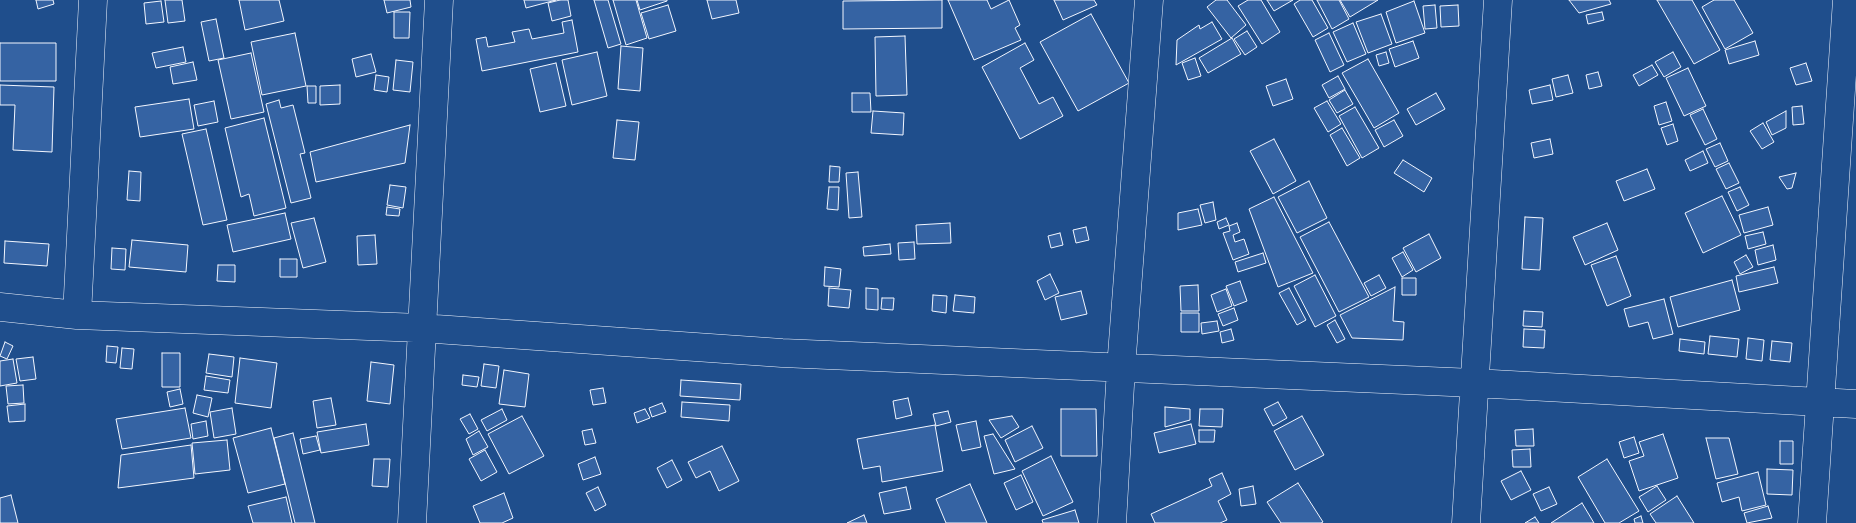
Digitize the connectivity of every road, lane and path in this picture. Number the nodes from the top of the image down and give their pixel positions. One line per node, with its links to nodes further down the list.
1 (93, 0): 7 (street)
2 (439, 0): 8 (street)
3 (1149, 0): 9 (street)
4 (1498, 0): 10 (street)
5 (1847, 0): 11 (street)
6 (0, 307): 7 (street)
7 (77, 315): 8 (street)
8 (421, 328): 9 (street); 13 (street)
9 (1121, 368): 10 (street); 14 (street)
10 (1474, 383): 11 (street); 15 (street)
11 (1820, 401): 12 (street); 16 (street)
12 (1856, 404)
13 (412, 523)
14 (1112, 523)
15 (1466, 523)
16 (1812, 523)

